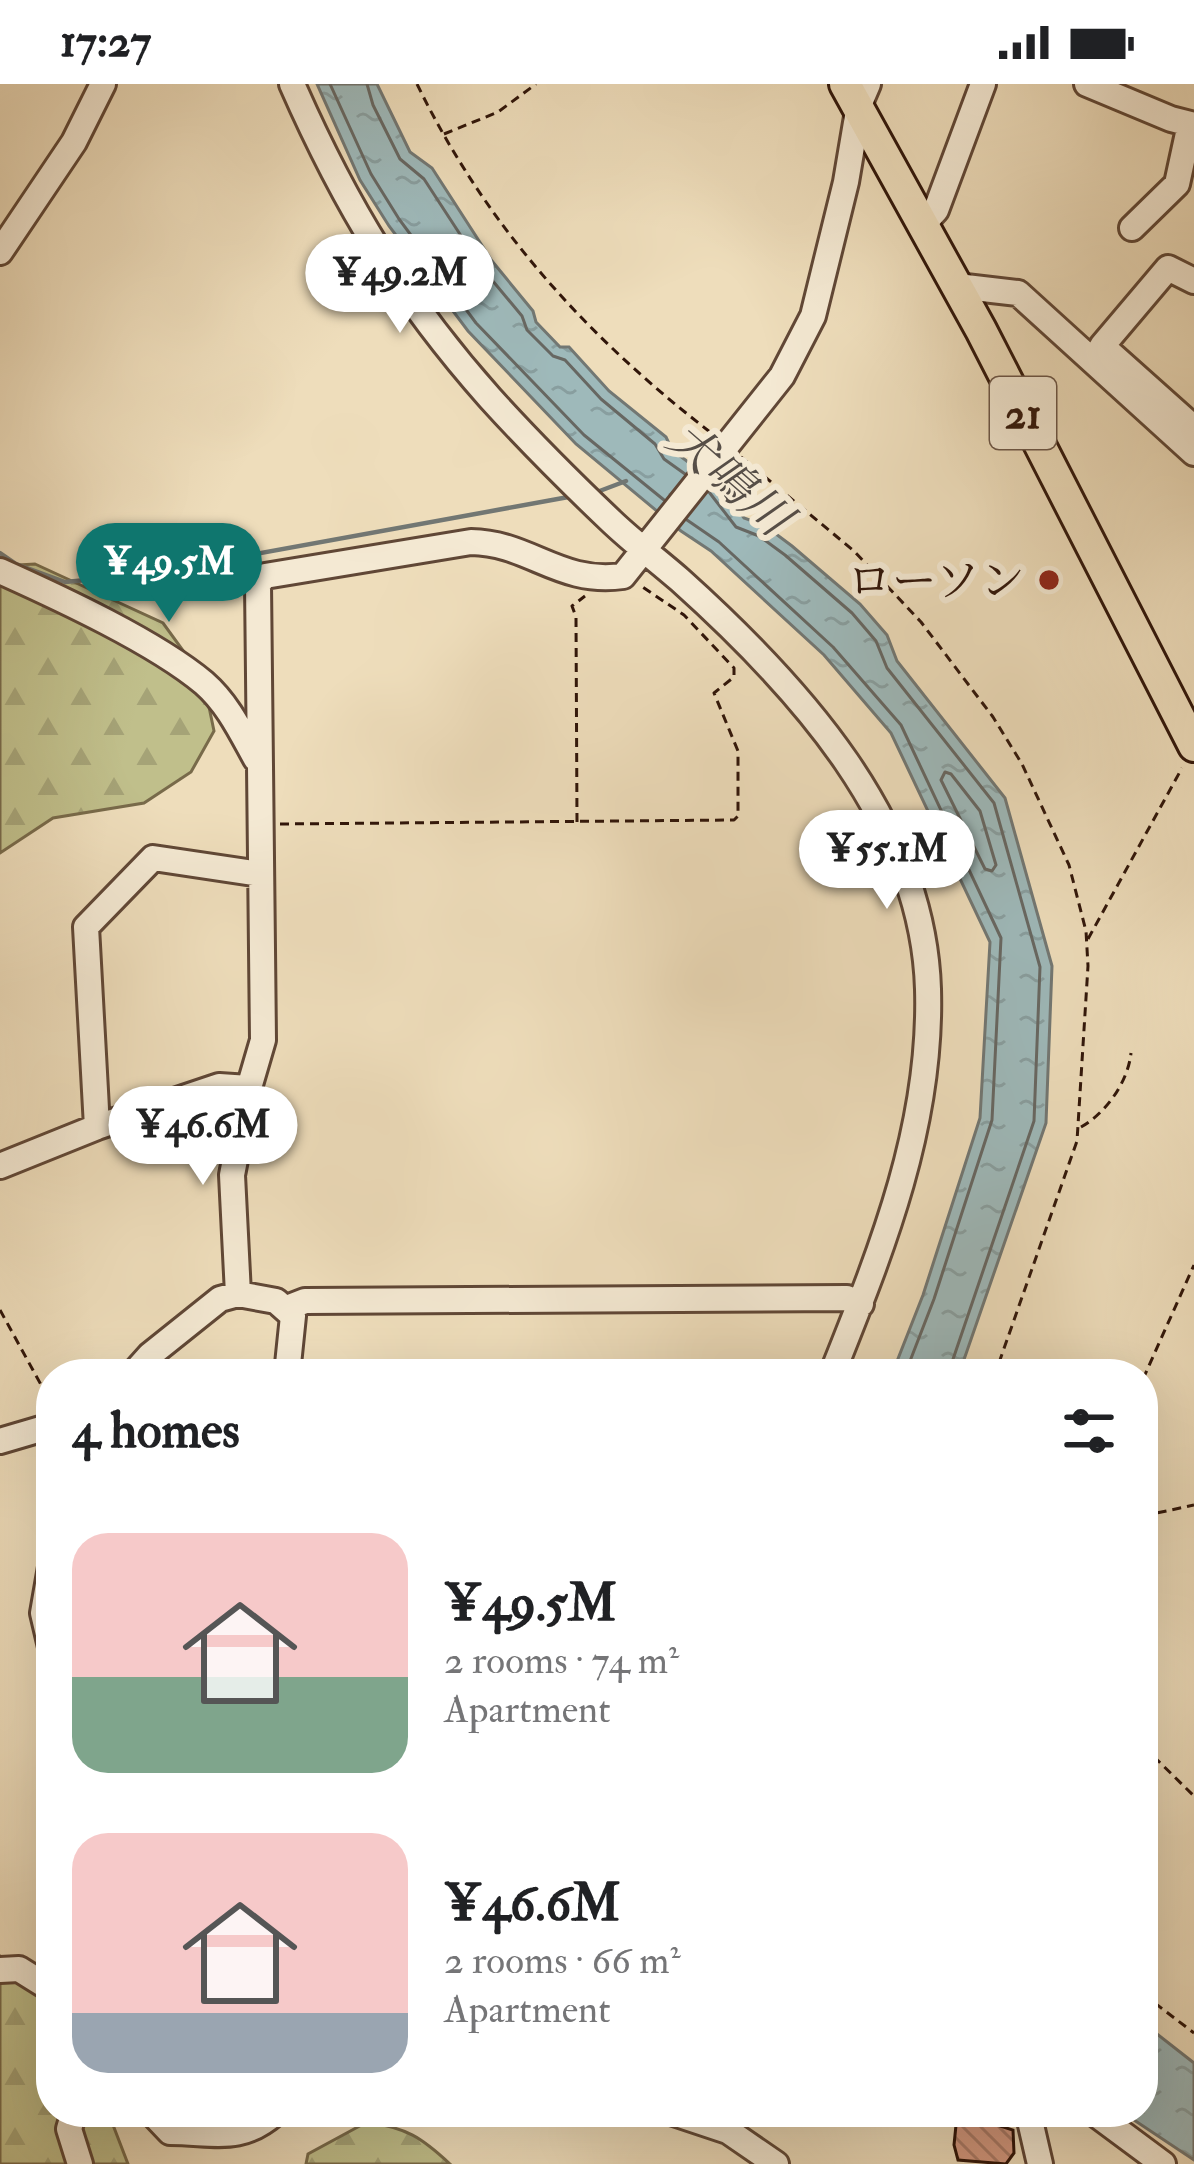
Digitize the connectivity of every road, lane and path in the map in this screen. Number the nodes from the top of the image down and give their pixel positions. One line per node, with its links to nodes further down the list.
1 (103, 84): 12 (street)
2 (292, 84): 18 (street)
3 (417, 84): 9 (path)
4 (536, 84): 9 (path)
5 (983, 84): 10 (street)
6 (1087, 84): 8 (street)
7 (857, 91): 10 (main road, 21); 16 (street)
8 (1192, 124): 11 (street)
9 (442, 135): 16 (path)
10 (924, 223): 14 (main road, 21)
11 (1132, 228)
12 (0, 252)
13 (1194, 281): 15 (street)
14 (958, 286): 17 (street); 22 (main road, 21)
15 (1194, 428)
16 (727, 447): 18 (street); 27 (path)
17 (1194, 453)
18 (644, 551): 23 (street); 36 (street)
19 (0, 571): 23 (street)
20 (631, 585): 24 (path)
21 (587, 595): 24 (path)
22 (1189, 754): 27 (path)
23 (260, 767): 25 (street)
24 (577, 822): 25 (path)
25 (260, 824): 26 (street)
26 (260, 874): 29 (street); 30 (street)
27 (1086, 941): 31 (path)
28 (1131, 1053): 31 (path)
29 (249, 1088): 30 (street); 35 (street)
30 (97, 1127): 33 (street)
31 (1079, 1127): 42 (path)
32 (0, 1154): 33 (street)
33 (1, 1166)
34 (1194, 1264): 43 (path)
35 (238, 1294): 37 (street); 39 (street)
36 (861, 1304): 37 (street); 41 (street)
37 (287, 1308): 40 (street)
38 (0, 1310): 44 (path)
39 (147, 1359)
40 (289, 1359)
41 (838, 1359)
42 (1000, 1359)
43 (1152, 1359)
44 (36, 1376)
45 (36, 1430): 46 (street)
46 (0, 1441)
47 (1194, 1505): 48 (path)
48 (1158, 1513)
49 (1158, 1761): 50 (path)
50 (1194, 1796)
51 (0, 1970): 52 (street)
52 (36, 1980)
53 (1158, 2005): 54 (path)
54 (1194, 2033)
55 (70, 2127): 61 (street)
56 (165, 2127): 57 (street)
57 (256, 2127)
58 (716, 2127): 62 (street)
59 (1031, 2127): 63 (street)
60 (1113, 2127): 64 (street)
61 (80, 2164)
62 (776, 2164)
63 (1040, 2164)
64 (1163, 2164)

